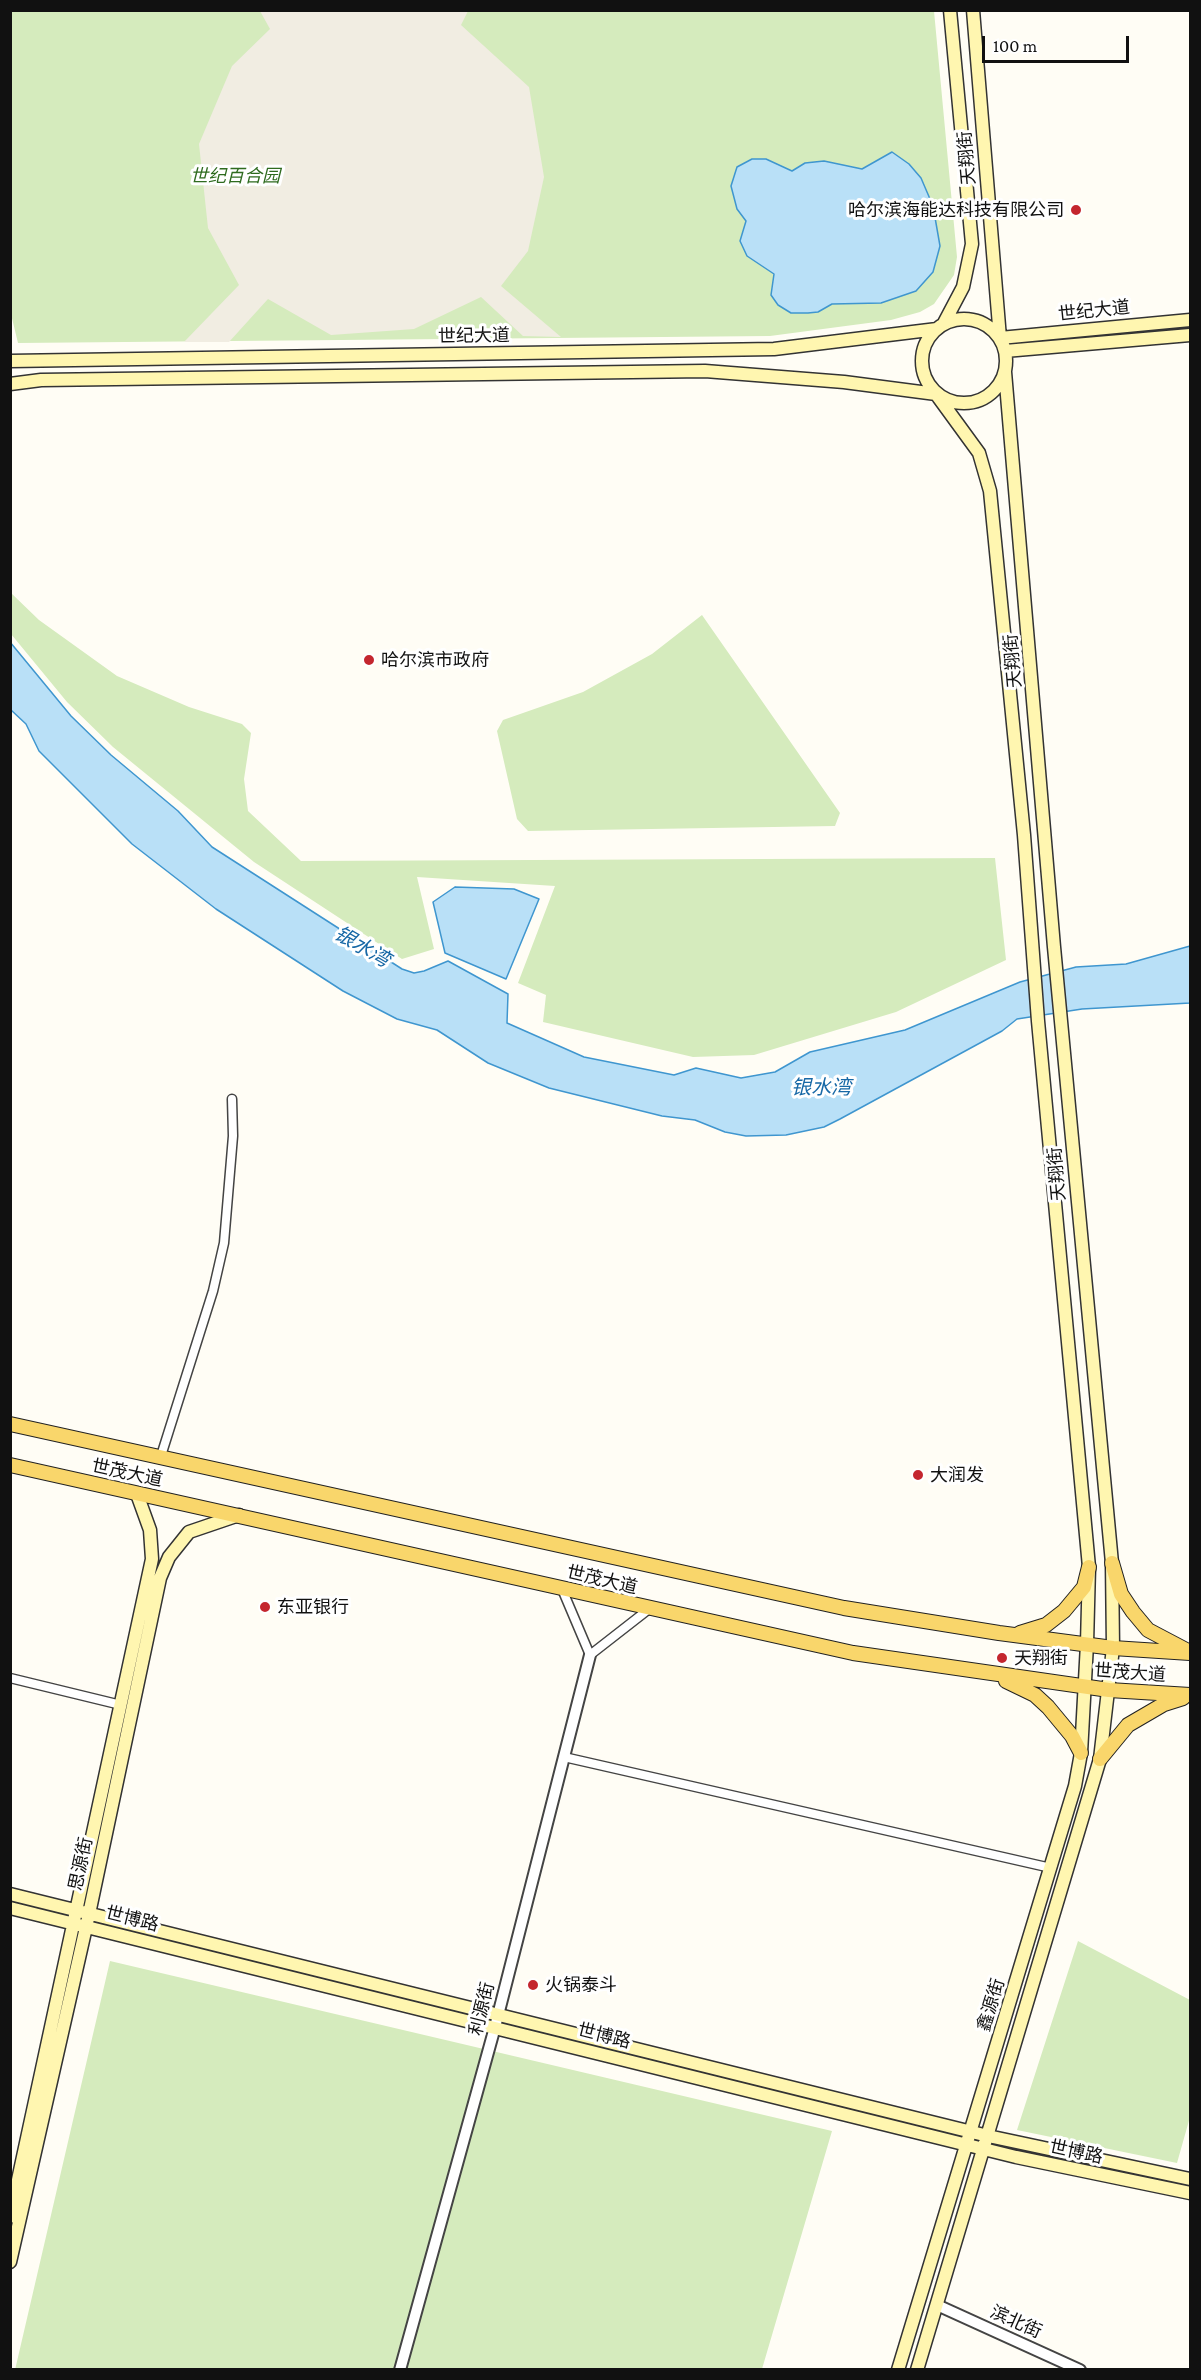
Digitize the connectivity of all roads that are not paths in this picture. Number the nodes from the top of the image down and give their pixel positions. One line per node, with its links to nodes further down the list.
1 (950, 10): 4 (main road, 天翔街)
2 (973, 10): 6 (main road, 天翔街)
3 (1191, 320): 6 (main road, 世纪大道)
4 (941, 326): 6 (main road); 8 (main road, 世纪大道); 11 (main road)
5 (1191, 335): 7 (main road, 世纪大道)
6 (1000, 338): 7 (main road)
7 (1005, 351): 9 (main road)
8 (10, 361)
9 (1005, 372): 11 (main road); 18 (main road, 天翔街)
10 (10, 384): 11 (main road)
11 (936, 394): 19 (main road, 天翔街)
12 (232, 1099): 14 (street)
13 (10, 1424): 14 (main road, 世茂大道)
14 (160, 1459): 22 (main road, 世茂大道)
15 (10, 1465): 16 (main road, 世茂大道)
16 (137, 1494): 17 (main road, 世茂大道); 32 (main road, 思源街)
17 (239, 1515): 20 (main road, 世茂大道); 40 (main road, 思源街)
18 (1112, 1563): 24 (main road, 天翔街); 25 (main road)
19 (1089, 1567): 22 (main road); 23 (main road, 天翔街)
20 (562, 1589): 21 (main road, 世茂大道); 26 (street)
21 (649, 1609): 26 (street); 27 (main road, 世茂大道)
22 (999, 1633): 23 (main road, 世茂大道)
23 (1087, 1644): 24 (main road, 世茂大道); 29 (main road, 鑫源街)
24 (1113, 1648): 25 (main road, 世茂大道); 30 (main road, 鑫源街)
25 (1191, 1652)
26 (590, 1656): 34 (street, 利源街)
27 (993, 1675): 29 (main road, 世茂大道); 33 (main road)
28 (10, 1678): 32 (street)
29 (1085, 1687): 30 (main road, 世茂大道); 33 (main road, 鑫源街)
30 (1109, 1690): 31 (main road, 世茂大道); 35 (main road, 鑫源街)
31 (1191, 1696): 35 (main road)
32 (121, 1705): 39 (main road, 思源街)
33 (1081, 1753): 36 (main road, 鑫源街)
34 (564, 1757): 36 (street); 41 (street, 利源街)
35 (1100, 1759): 43 (main road, 鑫源街)
36 (1051, 1868): 42 (main road, 鑫源街)
37 (10, 1894): 39 (main road, 世博路)
38 (10, 1908): 39 (main road, 世博路)
39 (74, 1917): 40 (main road, 世博路); 46 (main road, 思源街)
40 (87, 1921): 41 (main road, 世博路); 47 (main road, 思源街)
41 (496, 2022): 42 (main road, 世博路); 49 (street, 利源街)
42 (968, 2138): 43 (main road, 世博路); 50 (main road, 鑫源街)
43 (986, 2142): 44 (main road, 世博路); 45 (main road, 世博路); 48 (main road, 鑫源街)
44 (1191, 2179)
45 (1191, 2193)
46 (10, 2217)
47 (10, 2262)
48 (938, 2305): 51 (main road, 鑫源街); 52 (street, 滨北街)
49 (400, 2370)
50 (898, 2370)
51 (917, 2370)
52 (1080, 2370)

